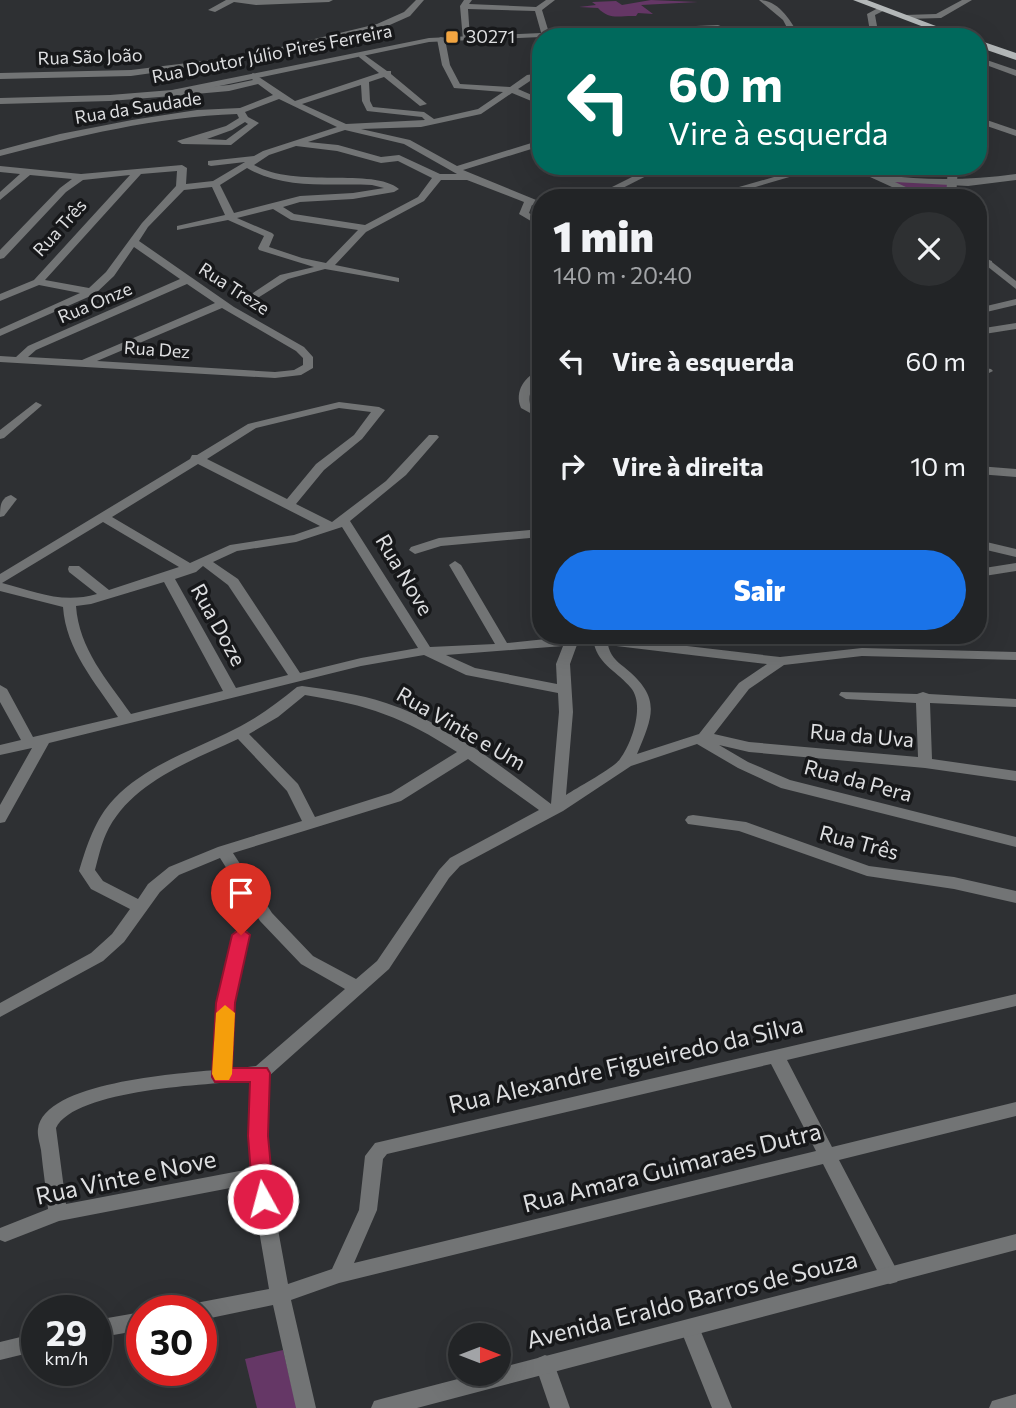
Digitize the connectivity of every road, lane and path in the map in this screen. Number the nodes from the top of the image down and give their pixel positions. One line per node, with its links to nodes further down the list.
1 (233, 0): 2 (street); 13 (street)
2 (330, 0)
3 (420, 0): 30 (street, Rua São João)
4 (551, 0): 11 (street)
5 (752, 0): 10 (street)
6 (763, 0): 10 (street)
7 (858, 0): 12 (main road)
8 (968, 0): 14 (street)
9 (465, 2): 11 (street); 22 (street)
10 (772, 7): 17 (street)
11 (538, 9): 16 (street)
12 (883, 9): 15 (main road); 18 (street)
13 (212, 10)
14 (938, 16): 15 (street); 20 (street)
15 (905, 17): 19 (main road)
16 (544, 28)
17 (791, 28)
18 (874, 28)
19 (932, 28)
20 (942, 28)
21 (532, 36): 22 (street, Rua Doutor Júlio Pires Ferreira)
22 (466, 38): 23 (street, Rua Doutor Júlio Pires Ferreira)
23 (440, 39): 25 (street, Rua Doutor Júlio Pires Ferreira); 34 (street)
24 (987, 46): 26 (main road)
25 (362, 55): 28 (street); 32 (street, Rua Doutor Júlio Pires Ferreira)
26 (1016, 57)
27 (987, 62): 29 (street)
28 (388, 73): 33 (street); 39 (street)
29 (1016, 73)
30 (0, 76)
31 (532, 77): 34 (street)
32 (256, 79): 35 (street); 37 (street, Rua Doutor Júlio Pires Ferreira)
33 (365, 80): 38 (street); 41 (street)
34 (512, 90): 36 (street); 41 (street)
35 (279, 96): 38 (street); 40 (street, Rua da Saudade)
36 (532, 98)
37 (0, 101)
38 (293, 104): 43 (street)
39 (423, 104)
40 (243, 115): 45 (street); 48 (street, Rua da Saudade)
41 (433, 122): 43 (street)
42 (987, 123): 44 (street)
43 (345, 127): 46 (street); 53 (street)
44 (1016, 133)
45 (188, 141)
46 (292, 144): 49 (street); 61 (street)
47 (532, 147): 53 (street)
48 (0, 153)
49 (260, 157): 50 (street); 51 (street)
50 (211, 163)
51 (246, 164): 66 (street); 75 (street)
52 (0, 169): 55 (street)
53 (454, 170): 62 (street)
54 (139, 171): 60 (street); 67 (street); 86 (street, Rua Três)
55 (27, 172): 60 (street); 72 (street)
56 (643, 175): 68 (street)
57 (790, 175): 69 (street)
58 (873, 175): 64 (street)
59 (953, 175): 65 (street)
60 (81, 177): 81 (street)
61 (438, 177): 62 (street); 79 (street)
62 (469, 177): 73 (street)
63 (1016, 177): 65 (street)
64 (881, 178): 65 (street); 70 (street)
65 (953, 182): 71 (street)
66 (215, 184): 67 (street); 76 (street)
67 (181, 187): 80 (street)
68 (614, 189)
69 (739, 189)
70 (905, 189)
71 (952, 189)
72 (1, 195)
73 (528, 202): 74 (street); 77 (street)
74 (532, 203)
75 (275, 206): 76 (street); 79 (street)
76 (230, 217): 78 (street); 82 (street)
77 (532, 219)
78 (180, 228)
79 (366, 228): 82 (street)
80 (134, 242): 84 (street, Rua Treze); 88 (street)
81 (0, 256)
82 (328, 267): 85 (street); 90 (street)
83 (987, 268): 87 (street)
84 (187, 280): 92 (street, Rua Treze); 98 (street, Rua Onze)
85 (395, 280)
86 (38, 282): 88 (street); 89 (street, Rua Três)
87 (1016, 286)
88 (91, 292): 96 (street)
89 (0, 298)
90 (251, 299)
91 (1016, 302): 93 (street)
92 (223, 304): 99 (street); 100 (street, Rua Treze)
93 (987, 309)
94 (1016, 326): 95 (street)
95 (987, 331)
96 (0, 333)
97 (0, 359): 98 (street, Rua Dez)
98 (18, 361): 99 (street, Rua Dez)
99 (83, 363): 100 (street, Rua Dez)
100 (309, 366)
101 (532, 379): 103 (street)
102 (36, 405): 104 (street)
103 (532, 410)
104 (0, 436)
105 (433, 438): 113 (street)
106 (196, 458): 110 (street, Rua Nove); 110 (street); 112 (street)
107 (987, 471): 108 (street)
108 (1016, 473)
109 (11, 499): 111 (street)
110 (289, 503): 113 (street, Rua Nove)
111 (0, 513)
112 (102, 516): 122 (street); 125 (street)
113 (337, 523): 118 (street); 135 (street, Rua Nove)
114 (532, 534): 116 (street)
115 (987, 546): 117 (street)
116 (415, 550)
117 (1016, 553)
118 (205, 562): 122 (street); 138 (street)
119 (455, 565): 134 (street)
120 (1016, 567): 123 (street)
121 (74, 569): 127 (street)
122 (191, 569): 124 (street)
123 (987, 572)
124 (168, 577): 127 (street); 141 (street, Rua Doze)
125 (0, 580)
126 (6, 588): 128 (street); 129 (street)
127 (107, 595): 129 (street)
128 (0, 602)
129 (69, 603): 145 (street)
130 (532, 643): 134 (street)
131 (570, 644): 140 (street)
132 (601, 644): 151 (street)
133 (627, 644): 137 (street)
134 (503, 647): 135 (street)
135 (426, 651): 138 (street); 140 (street)
136 (1016, 656): 137 (street)
137 (780, 661): 147 (street)
138 (297, 683): 141 (street); 146 (street); 150 (street, Rua Vinte e Um)
139 (0, 689): 148 (street)
140 (563, 690): 154 (street)
141 (232, 694): 145 (street)
142 (846, 695): 143 (street)
143 (923, 696): 144 (street); 152 (street)
144 (1016, 703)
145 (128, 720): 148 (street)
146 (240, 733): 157 (street); 161 (street)
147 (701, 738): 151 (street); 152 (street, Rua da Uva); 158 (street, Rua da Pera)
148 (37, 742): 149 (street); 155 (street)
149 (0, 750)
150 (466, 753): 154 (street, Rua Vinte e Um); 157 (street)
151 (626, 763): 154 (street)
152 (925, 763): 153 (street, Rua da Uva)
153 (1016, 776)
154 (554, 809): 163 (street)
155 (0, 818)
156 (693, 820): 160 (street, Rua Três)
157 (311, 825): 159 (street)
158 (1016, 842)
159 (223, 851): 161 (street); 163 (street)
160 (1016, 897)
161 (140, 907): 165 (street)
162 (241, 935): 168 (street)
163 (358, 988): 167 (street)
164 (1016, 999): 166 (street, Rua Alexandre Figueiredo da Silva)
165 (0, 1011)
166 (776, 1056): 170 (street); 175 (street, Rua Alexandre Figueiredo da Silva)
167 (260, 1073): 168 (street); 171 (street)
168 (222, 1077): 172 (street)
169 (1016, 1109): 170 (street, Rua Amara Guimaraes Dutra)
170 (828, 1156): 175 (street, Rua Amara Guimaraes Dutra); 176 (street)
171 (259, 1175): 172 (street, Rua Vinte e Nove); 177 (street)
172 (58, 1213): 173 (street, Rua Vinte e Nove)
173 (5, 1234)
174 (1016, 1242): 176 (street, Avenida Eraldo Barros de Souza)
175 (339, 1275): 177 (street)
176 (890, 1276): 179 (street, Avenida Eraldo Barros de Souza)
177 (279, 1295): 178 (street); 185 (street)
178 (217, 1308)
179 (690, 1328): 182 (street, Avenida Eraldo Barros de Souza); 187 (street)
180 (21, 1346): 181 (street)
181 (0, 1351)
182 (545, 1364): 184 (street, Avenida Eraldo Barros de Souza); 186 (street)
183 (1016, 1403): 188 (street)
184 (395, 1406)
185 (306, 1408)
186 (560, 1408)
187 (722, 1408)
188 (999, 1408)

